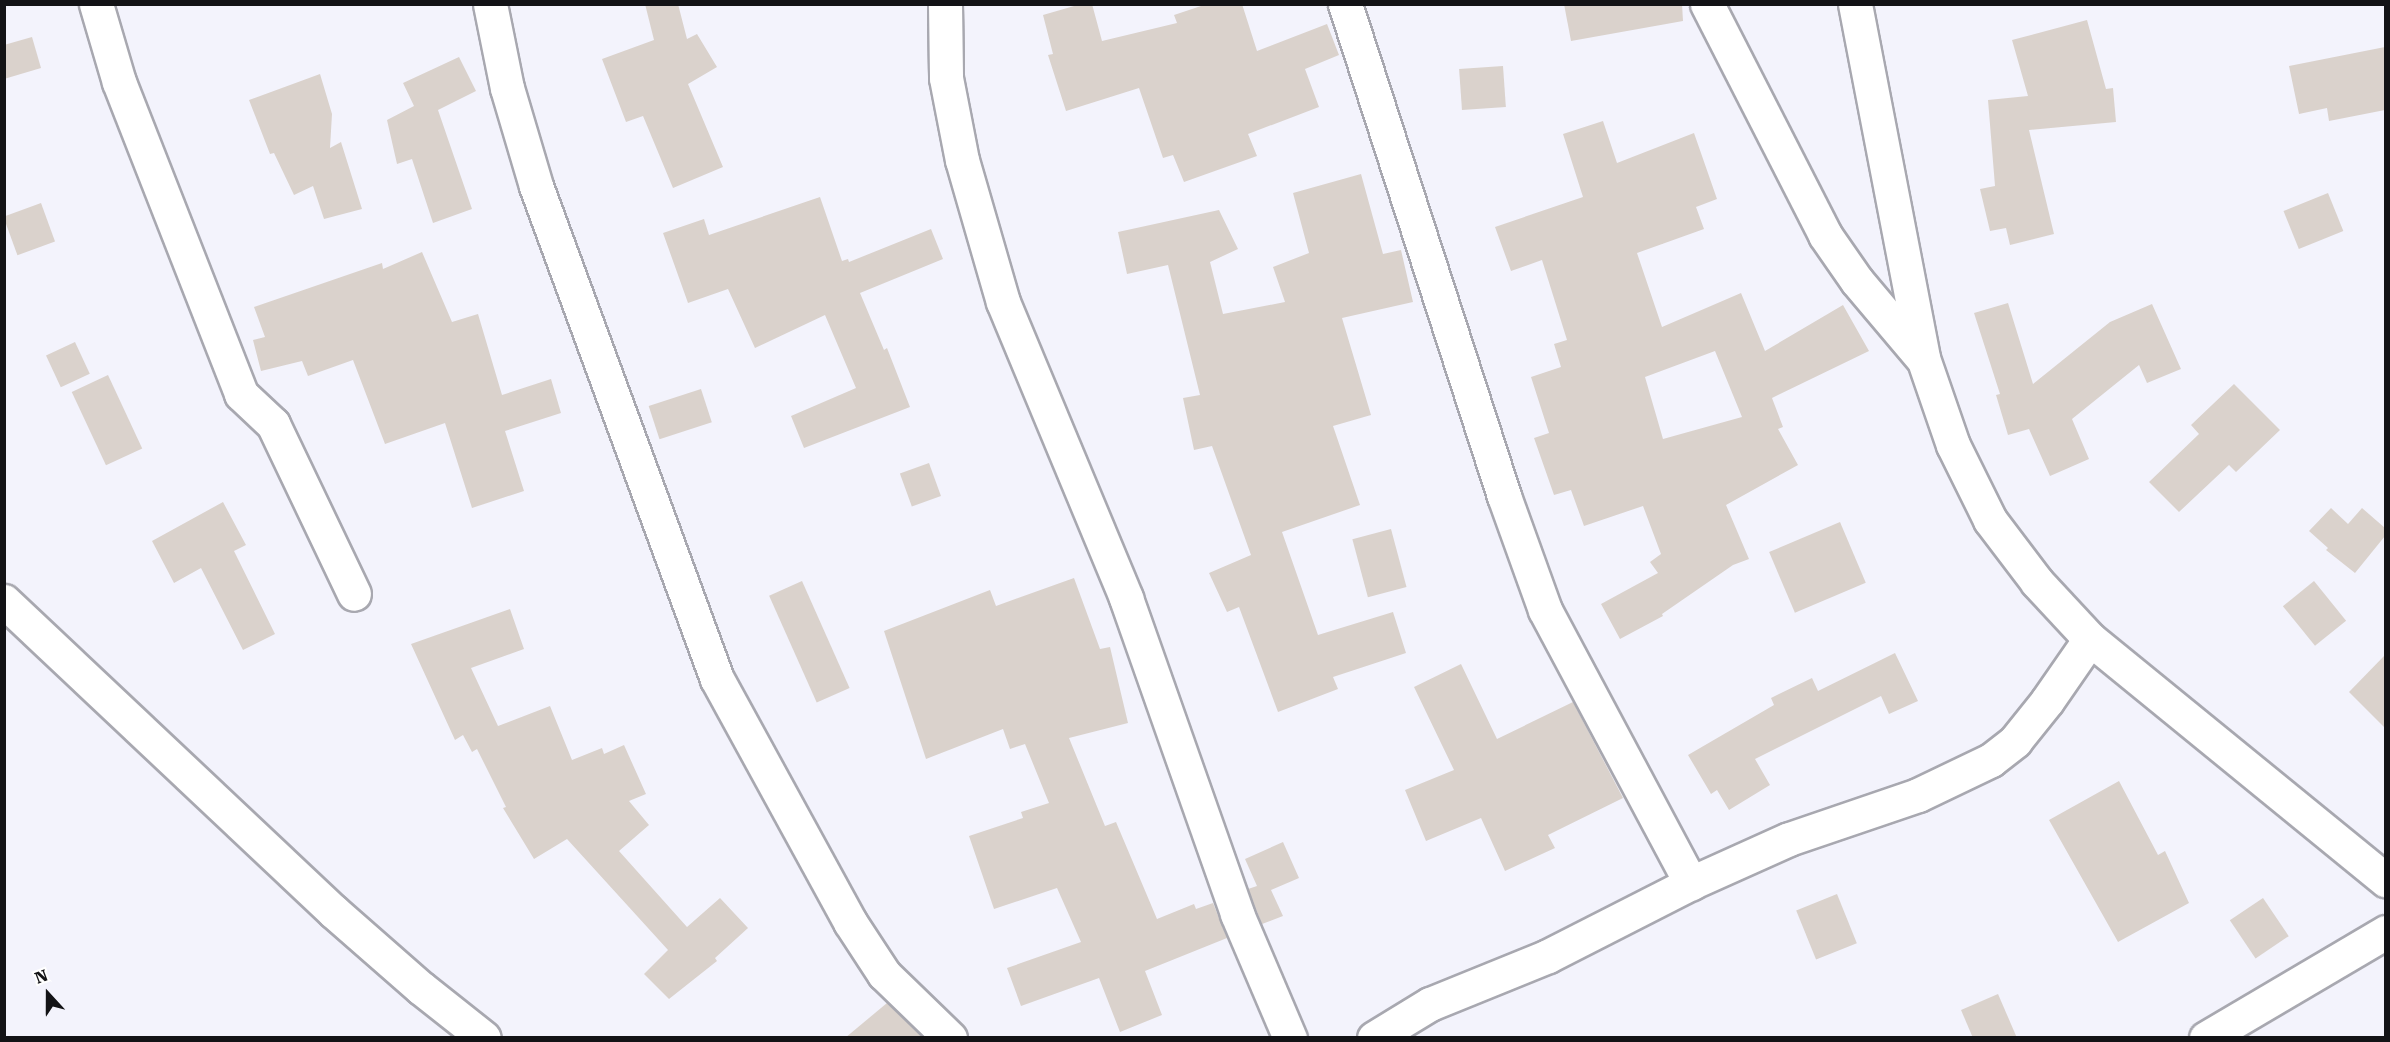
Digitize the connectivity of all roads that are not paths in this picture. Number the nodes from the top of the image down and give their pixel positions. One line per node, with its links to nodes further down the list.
1 (96, 4): 8 (street)
2 (490, 4): 15 (street)
3 (945, 4): 16 (street)
4 (1345, 4): 12 (street)
5 (1707, 4): 7 (street)
6 (1855, 4): 7 (street)
7 (1923, 358): 10 (street)
8 (354, 594)
9 (4, 601): 14 (street)
10 (2090, 639): 11 (street); 12 (street)
11 (2385, 880)
12 (1690, 883): 17 (street)
13 (2385, 932): 18 (street)
14 (484, 1038)
15 (950, 1038)
16 (1290, 1038)
17 (1374, 1038)
18 (2206, 1038)

